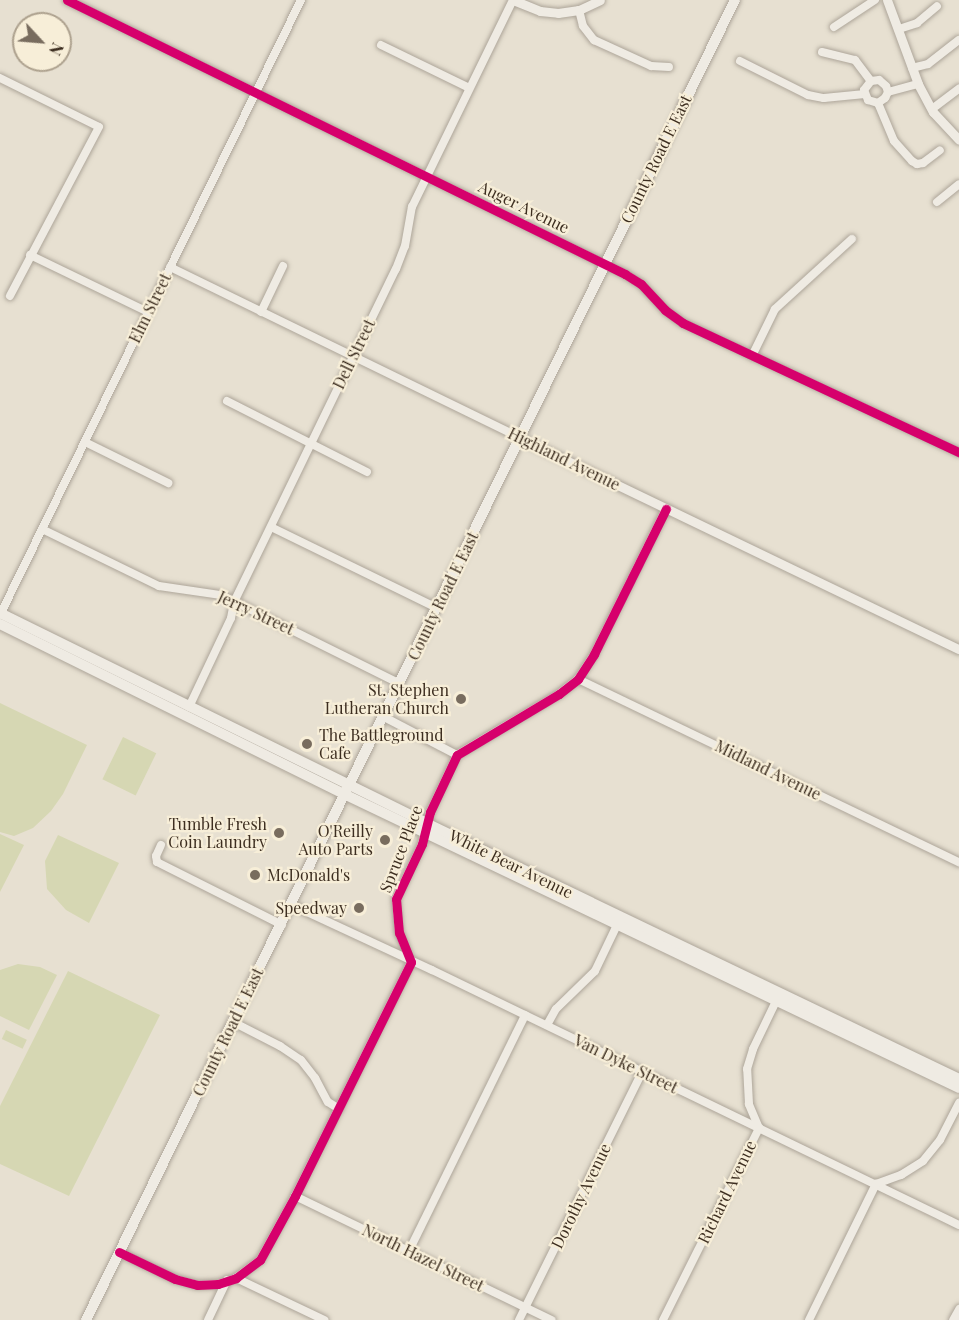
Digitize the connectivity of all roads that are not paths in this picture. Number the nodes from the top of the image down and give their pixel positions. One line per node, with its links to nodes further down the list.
1 (67, 0): 23 (street, Auger Avenue)
2 (513, 0): 9 (street); 21 (street, Dell Street)
3 (600, 0): 9 (street)
4 (735, 0): 35 (main road, County Road E East)
5 (875, 0): 10 (street)
6 (887, 0): 11 (street)
7 (297, 1): 23 (street, Elm Street)
8 (937, 6): 11 (street)
9 (579, 10): 16 (street)
10 (834, 27)
11 (899, 30): 17 (street)
12 (959, 40): 17 (street)
13 (381, 45): 21 (street)
14 (822, 52): 19 (street)
15 (740, 61): 25 (street)
16 (669, 68)
17 (912, 68): 20 (street)
18 (0, 78): 34 (street)
19 (871, 81): 24 (street); 25 (street)
20 (918, 84): 24 (street); 27 (street)
21 (469, 88): 30 (street, Dell Street)
22 (959, 89): 27 (street)
23 (256, 92): 30 (street, Auger Avenue); 37 (street, Elm Street)
24 (888, 92): 26 (street)
25 (864, 94): 26 (street)
26 (879, 103): 29 (street)
27 (932, 109): 28 (street)
28 (959, 140)
29 (940, 150)
30 (427, 176): 35 (street, Auger Avenue); 41 (street, Dell Street)
31 (959, 184): 32 (street)
32 (937, 201)
33 (852, 239): 42 (street)
34 (30, 255): 38 (street); 39 (street)
35 (605, 264): 42 (street, Auger Avenue); 44 (main road, County Road E East)
36 (283, 266): 40 (street)
37 (170, 267): 39 (street, Elm Street); 40 (street, Highland Avenue)
38 (10, 296)
39 (148, 312): 45 (street, Elm Street)
40 (261, 312): 41 (street, Highland Avenue)
41 (353, 356): 44 (street, Highland Avenue); 46 (street, Dell Street)
42 (752, 356): 47 (street, Auger Avenue)
43 (227, 401): 46 (street)
44 (520, 438): 50 (street, Highland Avenue); 54 (main road, County Road E East)
45 (85, 442): 49 (street); 52 (street, Elm Street)
46 (312, 443): 48 (street); 51 (street, Dell Street)
47 (959, 452)
48 (367, 472)
49 (168, 483)
50 (666, 509): 57 (street, Highland Avenue); 58 (street)
51 (271, 526): 53 (street, Dell Street); 54 (street)
52 (42, 529): 53 (street, Jerry Street); 55 (street, Elm Street)
53 (234, 602): 59 (street, Jerry Street); 60 (street, Dell Street)
54 (437, 608): 59 (main road, County Road E East)
55 (0, 614): 60 (main road, White Bear Avenue)
56 (0, 624): 63 (main road, White Bear Avenue)
57 (959, 649)
58 (578, 679): 62 (street); 66 (street, Midland Avenue)
59 (400, 684): 61 (main road, County Road E East)
60 (189, 707): 63 (main road, White Bear Avenue)
61 (384, 717): 62 (street); 63 (main road, County Road E East)
62 (457, 754): 64 (street, Spruce Place)
63 (348, 790): 64 (main road, White Bear Avenue); 67 (main road, County Road E East)
64 (425, 827): 68 (main road, White Bear Avenue); 70 (street, Spruce Place)
65 (161, 845): 69 (street)
66 (959, 862)
67 (292, 905): 69 (main road, County Road E East); 70 (street, Van Dyke Street)
68 (619, 920): 71 (main road, White Bear Avenue); 74 (street)
69 (282, 925): 73 (main road, County Road E East)
70 (411, 962): 72 (street, Van Dyke Street); 79 (street)
71 (778, 997): 76 (main road, White Bear Avenue); 77 (main road, White Bear Avenue); 80 (street, Richard Avenue)
72 (525, 1015): 74 (street, Van Dyke Street); 84 (street)
73 (233, 1022): 79 (street); 85 (main road, County Road E East)
74 (547, 1026): 75 (street, Van Dyke Street)
75 (642, 1072): 80 (street, Van Dyke Street); 88 (street, Dorothy Avenue)
76 (959, 1079)
77 (959, 1088)
78 (959, 1103): 81 (street)
79 (339, 1109): 82 (street)
80 (759, 1128): 81 (street, Van Dyke Street); 95 (street, Richard Avenue)
81 (876, 1185): 83 (street, Van Dyke Street); 96 (street)
82 (295, 1196): 84 (street, North Hazel Street); 86 (street)
83 (959, 1226)
84 (409, 1251): 88 (street, North Hazel Street)
85 (119, 1252): 87 (street); 90 (main road, County Road E East)
86 (236, 1278): 87 (street); 92 (street)
87 (227, 1280): 91 (street)
88 (525, 1307): 93 (street, Dorothy Avenue); 94 (street, North Hazel Street)
89 (959, 1309): 97 (street)
90 (86, 1320)
91 (208, 1320)
92 (324, 1320)
93 (519, 1320)
94 (552, 1320)
95 (663, 1320)
96 (809, 1320)
97 (953, 1320)

